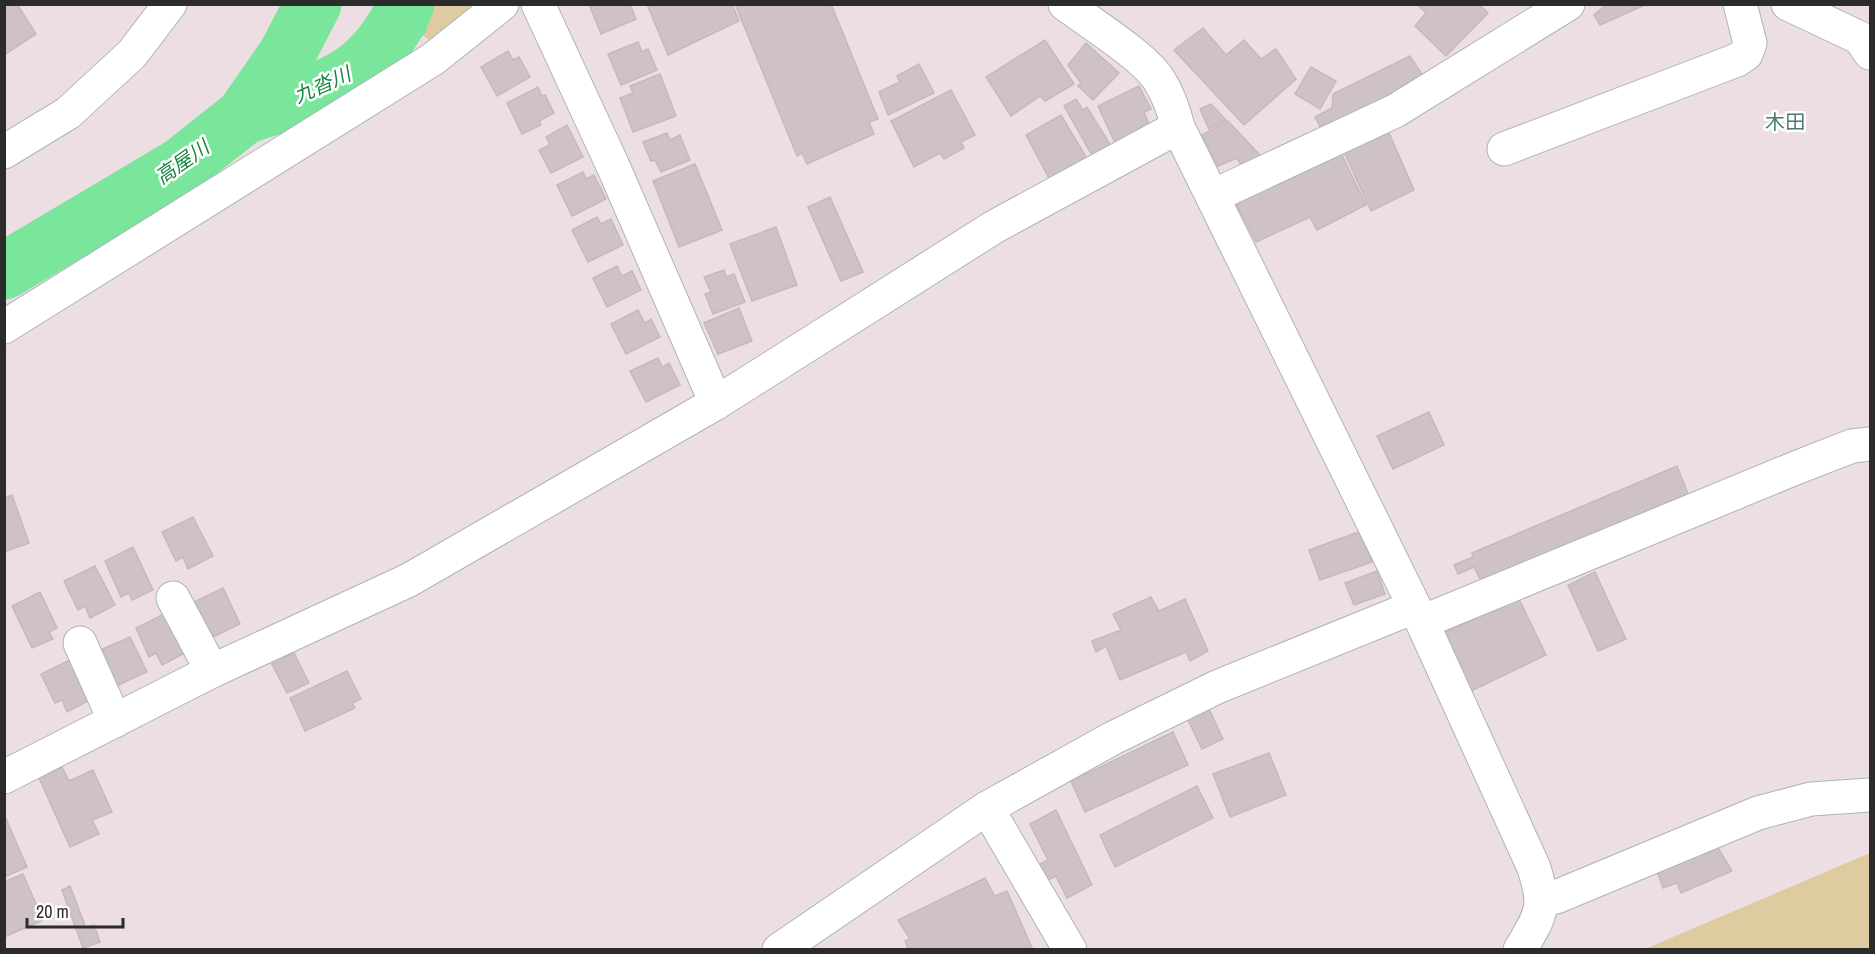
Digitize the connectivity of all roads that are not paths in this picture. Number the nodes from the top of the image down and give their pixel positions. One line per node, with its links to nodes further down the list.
1 (170, 4): 11 (street)
2 (502, 4): 13 (street)
3 (538, 4): 14 (street)
4 (1065, 4): 9 (street)
5 (1568, 4): 12 (street)
6 (1740, 4): 10 (street)
7 (1788, 4): 8 (street)
8 (1870, 52)
9 (1178, 128): 12 (street); 14 (street)
10 (1504, 149)
11 (4, 152)
12 (1213, 196): 17 (street)
13 (4, 327)
14 (716, 403): 19 (street)
15 (1870, 444): 17 (street)
16 (173, 598): 19 (street)
17 (1418, 615): 23 (street); 24 (street)
18 (80, 643): 20 (street)
19 (212, 671): 20 (street)
20 (116, 721): 21 (street)
21 (4, 777)
22 (1870, 795): 24 (street)
23 (987, 808): 25 (street); 26 (street)
24 (1541, 898): 27 (street)
25 (779, 950)
26 (1070, 950)
27 (1520, 950)

